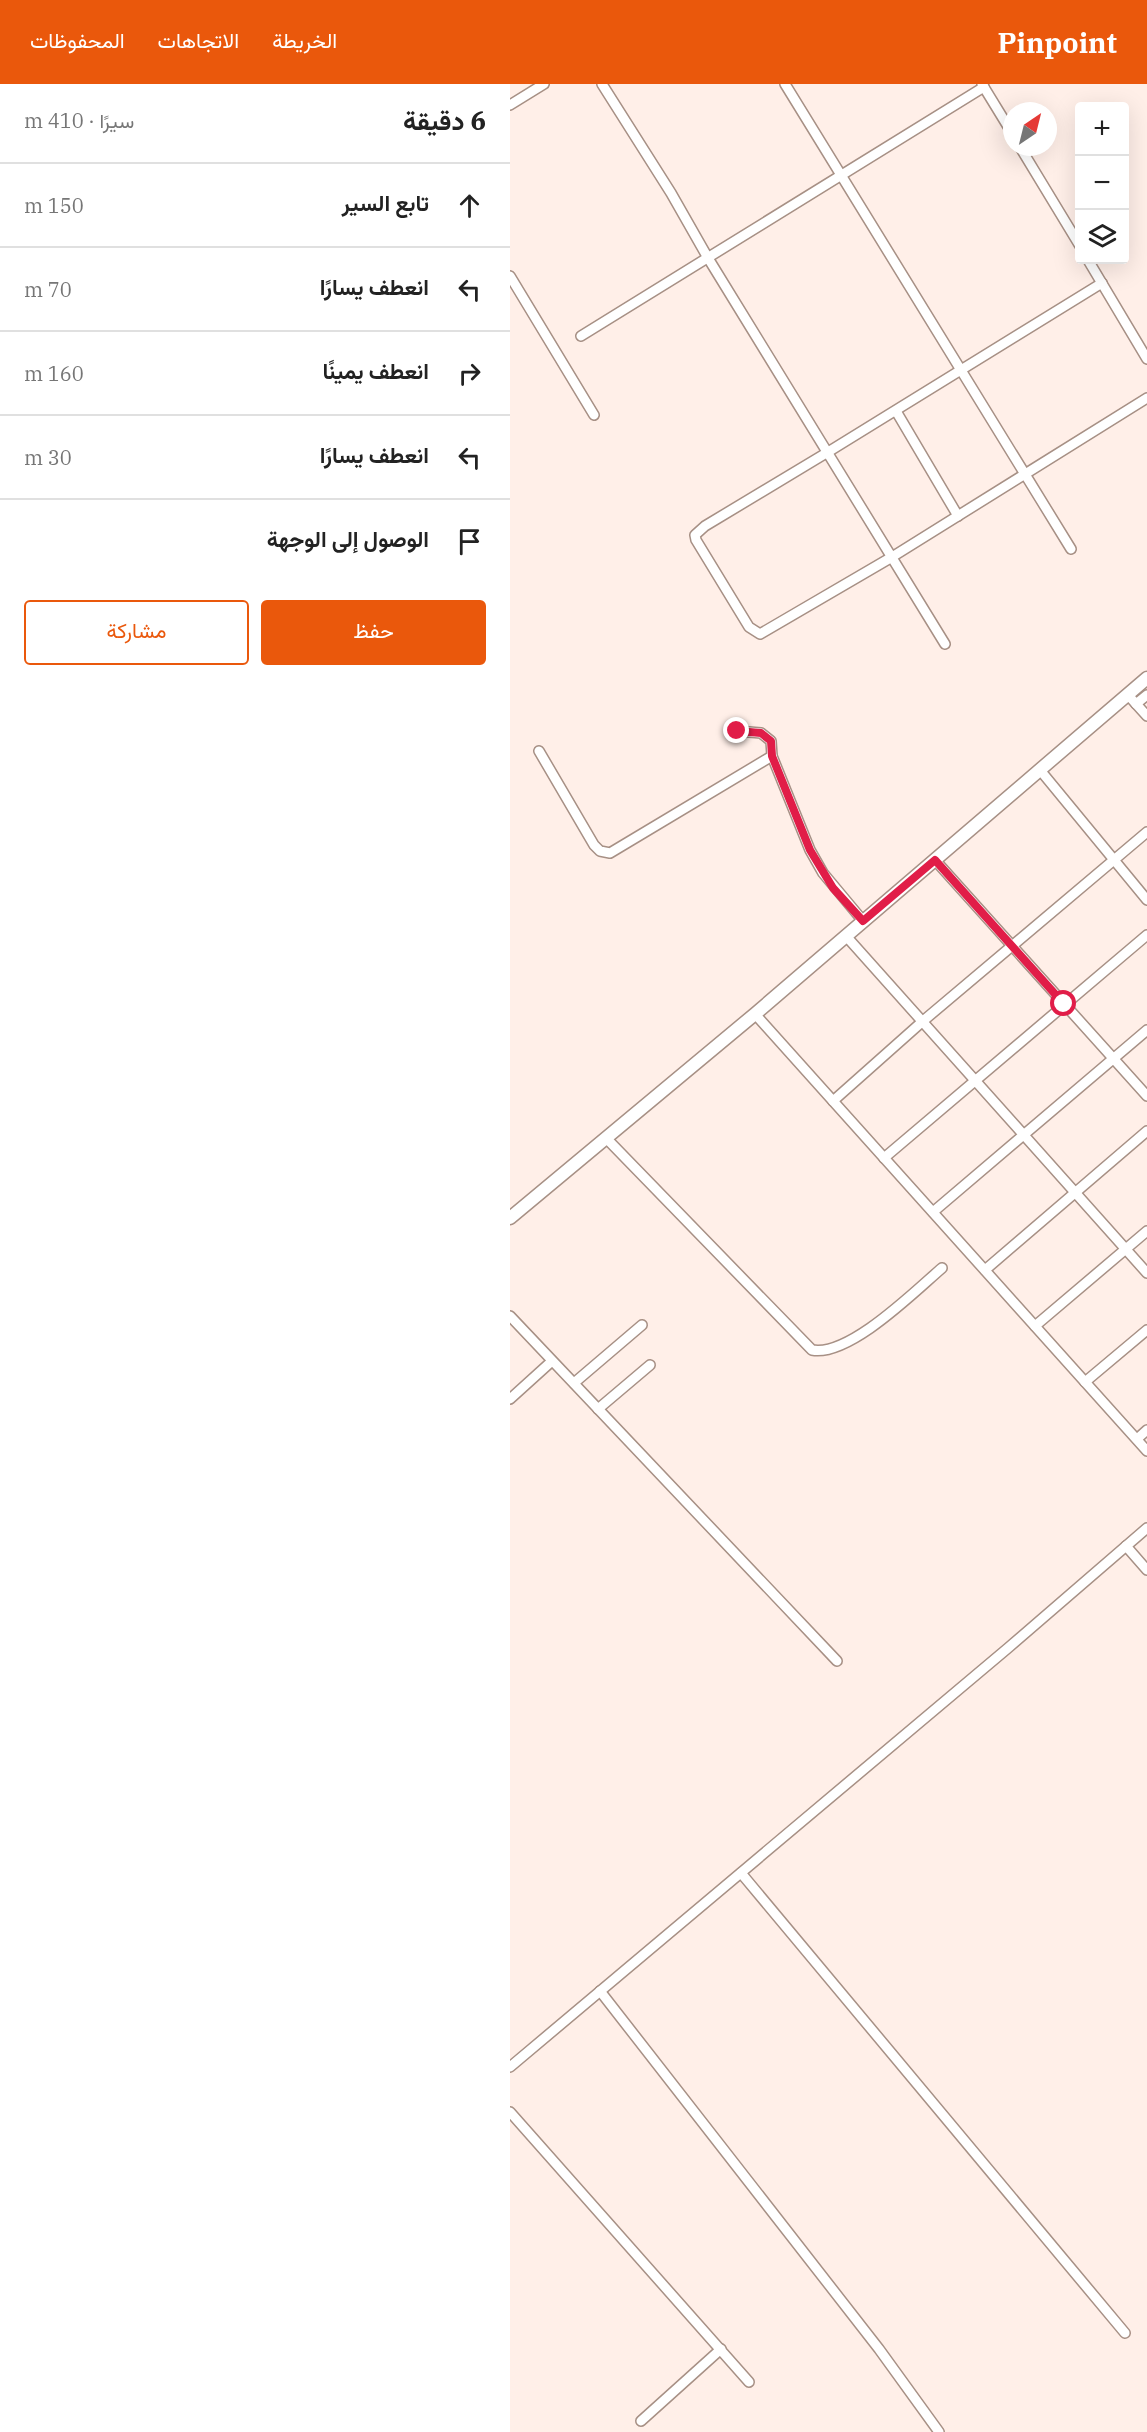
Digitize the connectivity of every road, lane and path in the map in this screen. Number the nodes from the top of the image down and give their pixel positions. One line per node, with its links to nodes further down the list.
1 (544, 84): 5 (street)
2 (602, 84): 10 (street)
3 (785, 84): 8 (street)
4 (983, 86): 6 (street); 8 (street)
5 (510, 105)
6 (1003, 118)
7 (1025, 156): 9 (street)
8 (842, 177): 10 (street); 16 (street)
9 (1075, 238)
10 (708, 258): 14 (street); 20 (street)
11 (1090, 264): 13 (street)
12 (510, 276): 19 (street)
13 (1102, 283): 15 (street); 16 (street)
14 (580, 336)
15 (1147, 359)
16 (961, 371): 18 (street); 21 (street)
17 (1147, 398): 21 (street)
18 (896, 411): 20 (street); 22 (street)
19 (594, 415)
20 (828, 452): 24 (street); 24 (street)
21 (1025, 474): 22 (street); 23 (street)
22 (958, 516): 24 (street)
23 (1071, 549)
24 (892, 557): 25 (street)
25 (945, 644)
26 (1147, 678): 28 (street)
27 (1147, 695): 28 (street)
28 (1132, 699): 29 (street); 33 (street)
29 (1147, 716)
30 (737, 731): 32 (street)
31 (539, 751): 32 (street)
32 (772, 756): 38 (street)
33 (1040, 770): 35 (street); 36 (street)
34 (1147, 832): 36 (street)
35 (935, 860): 38 (street); 41 (street)
36 (1114, 861): 37 (street); 41 (street)
37 (1147, 900)
38 (863, 921): 40 (street)
39 (1147, 935): 42 (street)
40 (846, 936): 43 (street); 44 (street)
41 (1012, 946): 42 (street); 44 (street)
42 (1064, 1004): 46 (street); 47 (street)
43 (755, 1014): 49 (street); 52 (street)
44 (923, 1022): 47 (street); 49 (street)
45 (1147, 1030): 46 (street)
46 (1113, 1059): 48 (street); 51 (street)
47 (975, 1080): 51 (street); 53 (street)
48 (1147, 1096)
49 (833, 1101): 53 (street)
50 (1147, 1131): 54 (street)
51 (1023, 1135): 54 (street); 55 (street)
52 (606, 1138): 56 (street); 59 (street)
53 (885, 1158): 55 (street)
54 (1075, 1193): 58 (street); 60 (street)
55 (933, 1212): 60 (street)
56 (510, 1218)
57 (1147, 1231): 58 (street)
58 (1125, 1249): 61 (street); 64 (street)
59 (942, 1268)
60 (985, 1270): 64 (street)
61 (1147, 1273)
62 (510, 1316): 66 (street)
63 (642, 1324): 69 (street)
64 (1035, 1326): 68 (street)
65 (1147, 1330): 68 (street)
66 (552, 1361): 69 (street); 70 (street)
67 (650, 1365): 71 (street)
68 (1085, 1382): 73 (street)
69 (574, 1383): 71 (street)
70 (510, 1399)
71 (598, 1409): 78 (street)
72 (1147, 1431): 73 (street)
73 (1137, 1439): 74 (street)
74 (1147, 1451)
75 (1147, 1528): 76 (street)
76 (1126, 1546): 77 (street); 79 (street)
77 (1147, 1570)
78 (837, 1661)
79 (741, 1873): 80 (street); 83 (street)
80 (600, 1991): 81 (street); 87 (street)
81 (510, 2067)
82 (510, 2112): 84 (street)
83 (1125, 2333)
84 (721, 2349): 85 (street); 86 (street)
85 (749, 2382)
86 (641, 2421)
87 (939, 2432)

